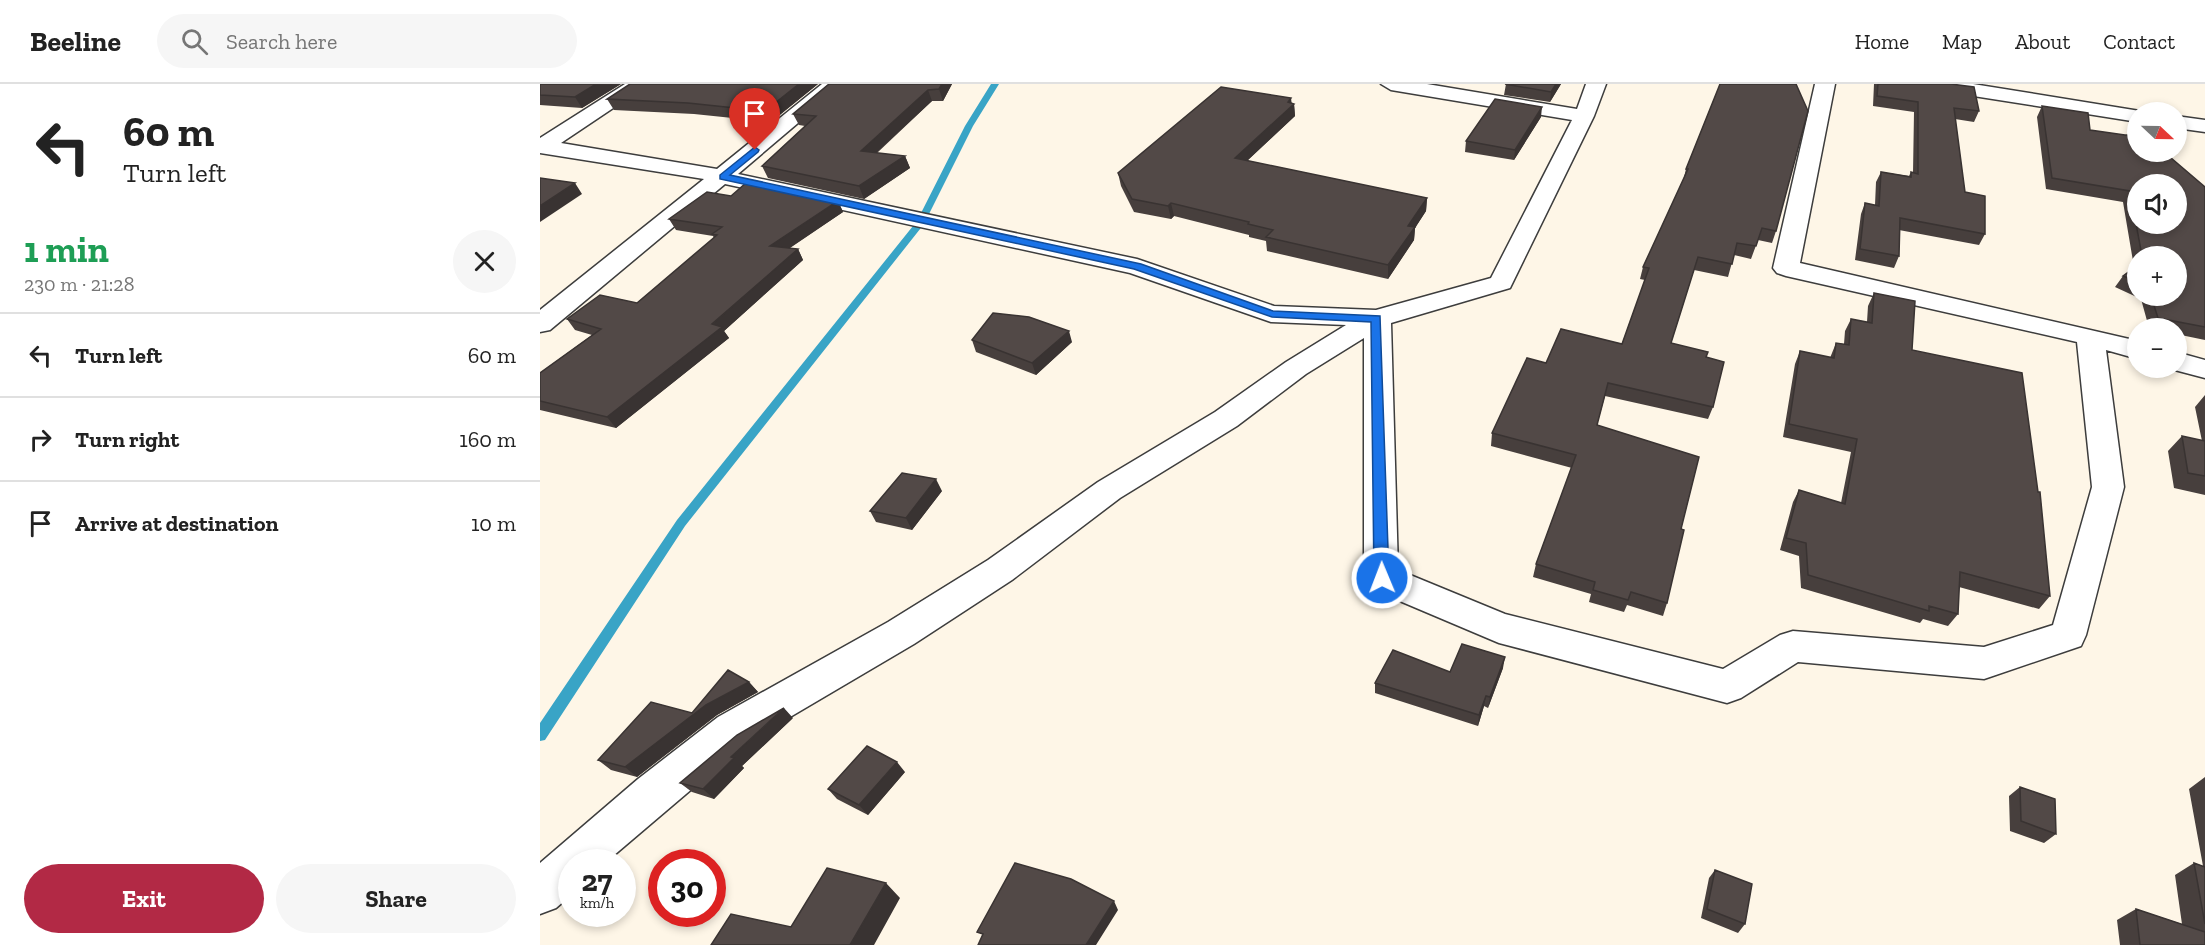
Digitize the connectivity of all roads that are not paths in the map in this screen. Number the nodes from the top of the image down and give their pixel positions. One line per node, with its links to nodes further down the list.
1 (639, 84): 11 (street)
2 (834, 84): 12 (street)
3 (1391, 84): 8 (street)
4 (1596, 84): 8 (street)
5 (1825, 84): 15 (street)
6 (1935, 84): 7 (street)
7 (2127, 114)
8 (1584, 116): 13 (street)
9 (2187, 124): 10 (street)
10 (2205, 126)
11 (540, 146): 12 (street)
12 (723, 177): 13 (street); 14 (street)
13 (1377, 318): 15 (street); 19 (street)
14 (540, 324)
15 (2090, 337): 16 (street)
16 (2127, 347)
17 (2187, 364): 18 (street)
18 (2205, 369)
19 (589, 849)
20 (558, 876): 21 (street)
21 (540, 892)

